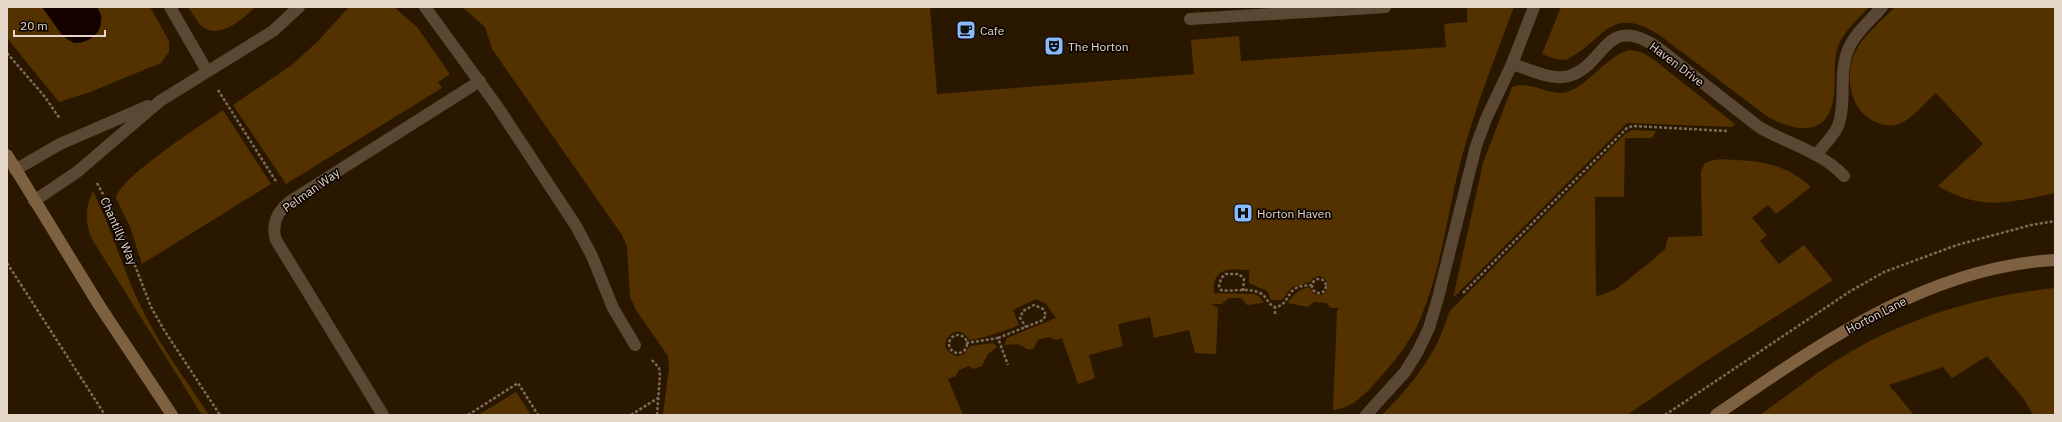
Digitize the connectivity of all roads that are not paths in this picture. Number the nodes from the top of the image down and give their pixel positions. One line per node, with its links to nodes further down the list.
1 (170, 7): 10 (street)
2 (299, 7): 10 (street)
3 (425, 7): 11 (street)
4 (1385, 7): 7 (street)
5 (1534, 7): 9 (street)
6 (1882, 7): 14 (street)
7 (1356, 8): 8 (street)
8 (1190, 19)
9 (1512, 64): 14 (street, Haven Drive); 24 (street)
10 (207, 70): 12 (street)
11 (480, 81): 19 (street); 23 (street, Pelman Way)
12 (160, 101): 15 (street); 17 (street)
13 (7, 155): 15 (street)
14 (1816, 156): 16 (street, Haven Drive)
15 (15, 170): 17 (street)
16 (1844, 176)
17 (34, 201): 20 (street)
18 (2055, 260): 25 (street, Horton Lane)
19 (635, 345)
20 (155, 392): 21 (street); 22 (street)
21 (167, 415)
22 (172, 415)
23 (383, 415)
24 (1366, 415)
25 (1716, 415)

